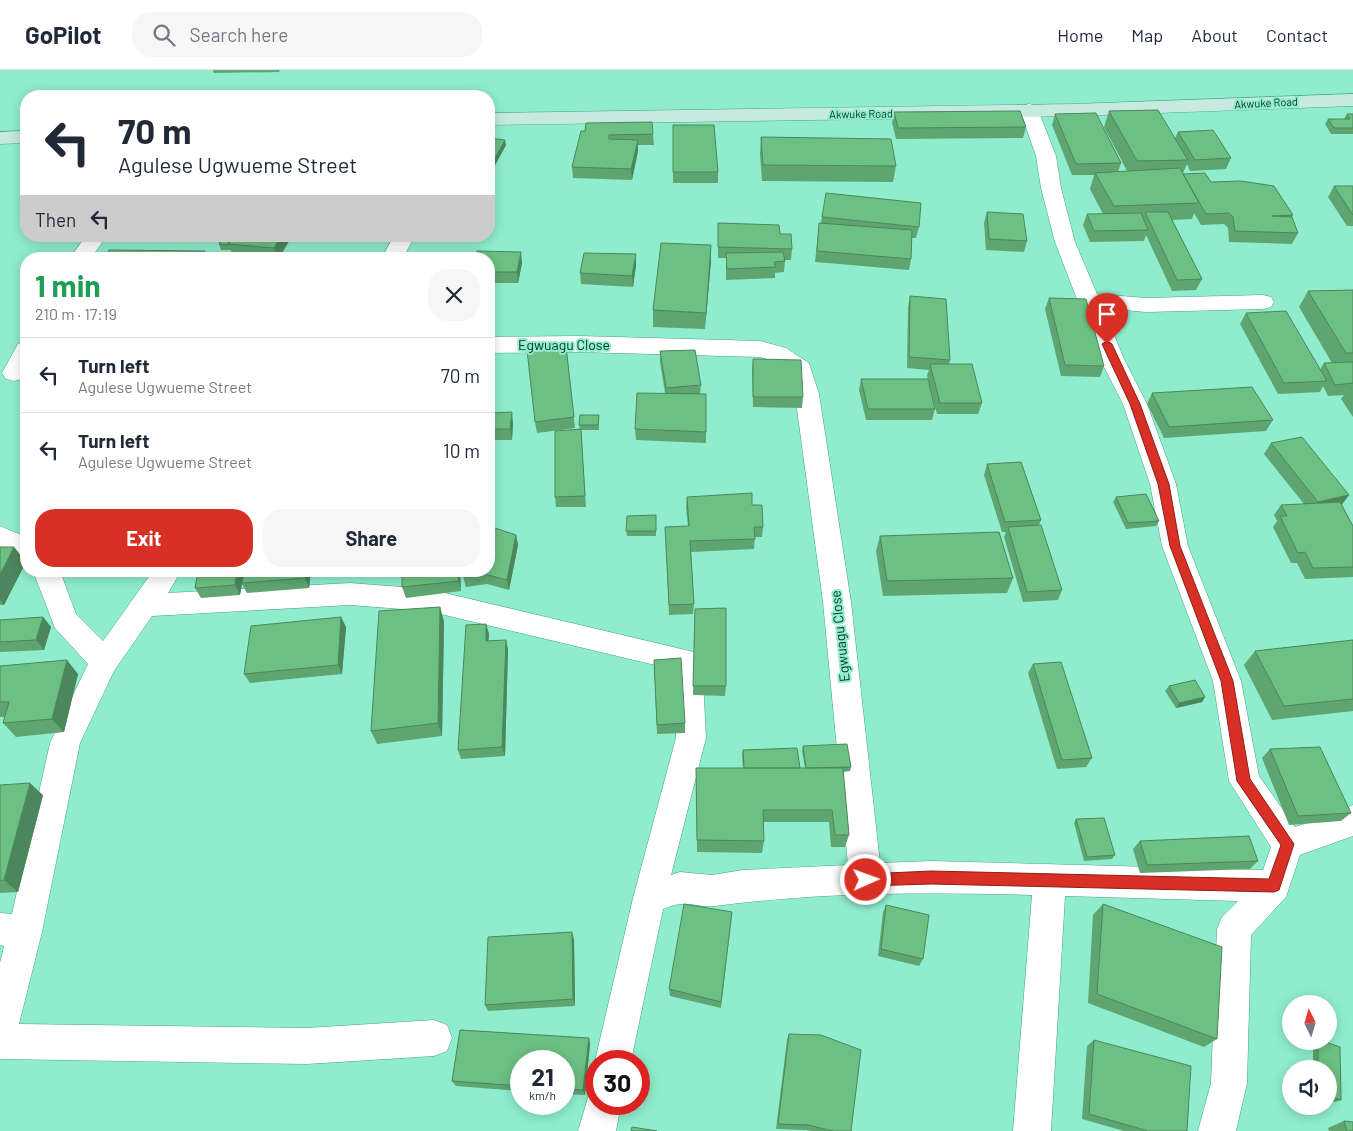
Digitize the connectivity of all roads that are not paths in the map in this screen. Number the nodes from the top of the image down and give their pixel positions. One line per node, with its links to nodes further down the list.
1 (1353, 100): 2 (main road, Akwuke Road)
2 (1028, 110): 3 (main road, Akwuke Road); 8 (street)
3 (495, 120)
4 (0, 138): 5 (main road)
5 (20, 138)
6 (93, 242): 7 (street)
7 (85, 252)
8 (1088, 300): 9 (street); 20 (street)
9 (1263, 302)
10 (495, 345): 21 (street, Egwuagu Close)
11 (20, 361): 12 (street)
12 (14, 373)
13 (0, 536): 14 (street)
14 (20, 546)
15 (48, 577): 18 (street)
16 (164, 577): 17 (street)
17 (144, 605): 18 (street); 24 (street)
18 (104, 662): 25 (street)
19 (1353, 820): 20 (street)
20 (1288, 844): 23 (street)
21 (866, 880): 22 (street); 24 (street)
22 (1050, 880): 23 (street); 32 (street)
23 (1274, 886): 33 (street)
24 (649, 898): 29 (street)
25 (13, 931): 26 (street)
26 (0, 1028)
27 (434, 1038): 28 (street)
28 (0, 1040)
29 (615, 1050)
30 (602, 1115): 31 (street)
31 (598, 1131)
32 (1032, 1131)
33 (1217, 1131)

